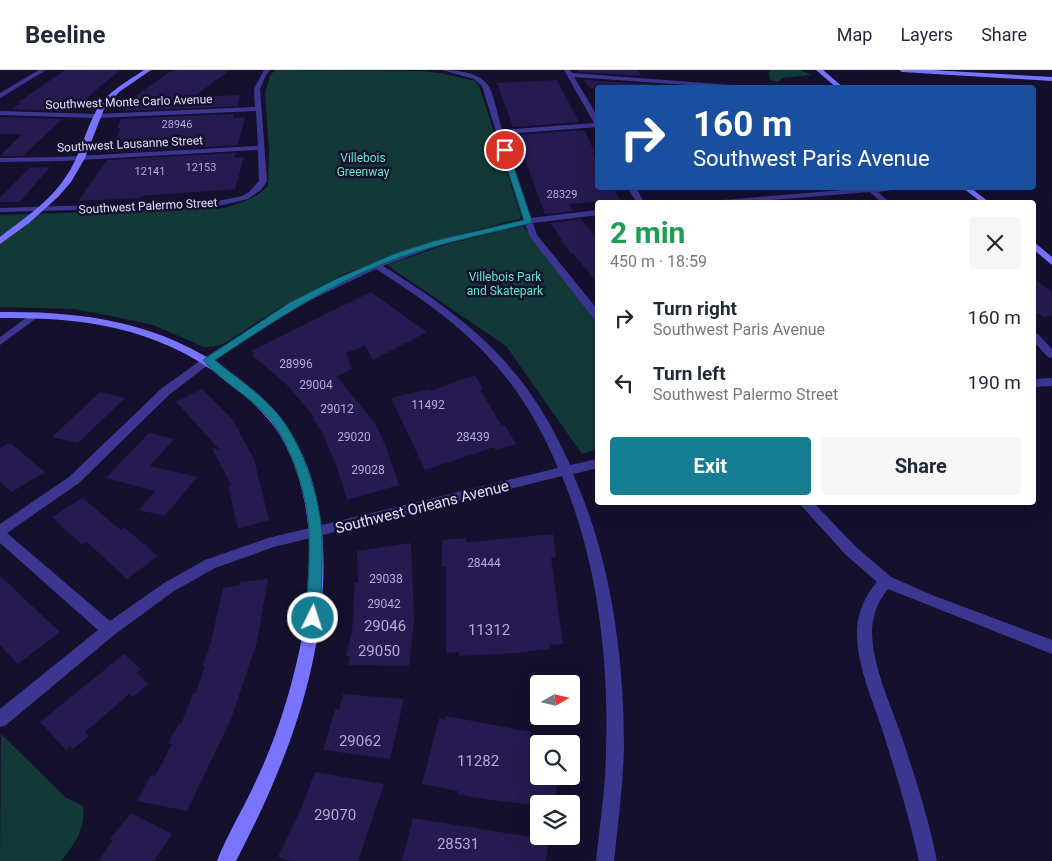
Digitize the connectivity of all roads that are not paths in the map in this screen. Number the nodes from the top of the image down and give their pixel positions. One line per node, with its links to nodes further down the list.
1 (43, 70): 12 (street)
2 (148, 70): 15 (street)
3 (268, 70): 13 (street, Southwest Palermo Street)
4 (445, 70): 18 (street)
5 (819, 70): 11 (street)
6 (902, 70): 8 (street)
7 (568, 72): 9 (street); 16 (street)
8 (1052, 79)
9 (665, 84): 10 (street)
10 (690, 85)
11 (837, 85)
12 (0, 96)
13 (258, 109): 15 (street, Southwest Monte Carlo Avenue); 19 (street, Southwest Palermo Street)
14 (0, 113): 15 (street, Southwest Monte Carlo Avenue)
15 (97, 116): 20 (street)
16 (595, 120)
17 (595, 125): 18 (street)
18 (500, 132): 31 (street)
19 (262, 148): 20 (street, Southwest Lausanne Street); 29 (street, Southwest Palermo Street)
20 (81, 158): 21 (street, Southwest Lausanne Street); 29 (street)
21 (0, 160)
22 (860, 190): 25 (street)
23 (872, 190): 26 (street)
24 (969, 190): 27 (street)
25 (746, 200)
26 (883, 200)
27 (982, 200)
28 (0, 210): 29 (street, Southwest Palermo Street)
29 (40, 210): 32 (street)
30 (595, 212): 31 (street)
31 (528, 221): 35 (street); 36 (street)
32 (0, 241)
33 (1036, 247): 34 (street)
34 (1052, 262)
35 (376, 265): 42 (street); 46 (street)
36 (595, 312)
37 (34, 315): 38 (street); 40 (street); 42 (street)
38 (0, 316)
39 (1036, 338): 41 (street)
40 (0, 342)
41 (1052, 355)
42 (208, 360): 48 (street); 49 (street)
43 (1052, 382): 44 (street)
44 (1036, 383)
45 (595, 464): 46 (street, Southwest Orleans Avenue)
46 (568, 470): 49 (street, Southwest Orleans Avenue); 56 (street)
47 (807, 505): 51 (street)
48 (0, 531)
49 (316, 533): 52 (street, Southwest Orleans Avenue); 55 (street)
50 (0, 535): 52 (street)
51 (886, 580): 53 (street); 57 (street)
52 (109, 630): 54 (street, Southwest Orleans Avenue)
53 (1052, 647)
54 (0, 719)
55 (226, 861)
56 (605, 861)
57 (928, 861)

